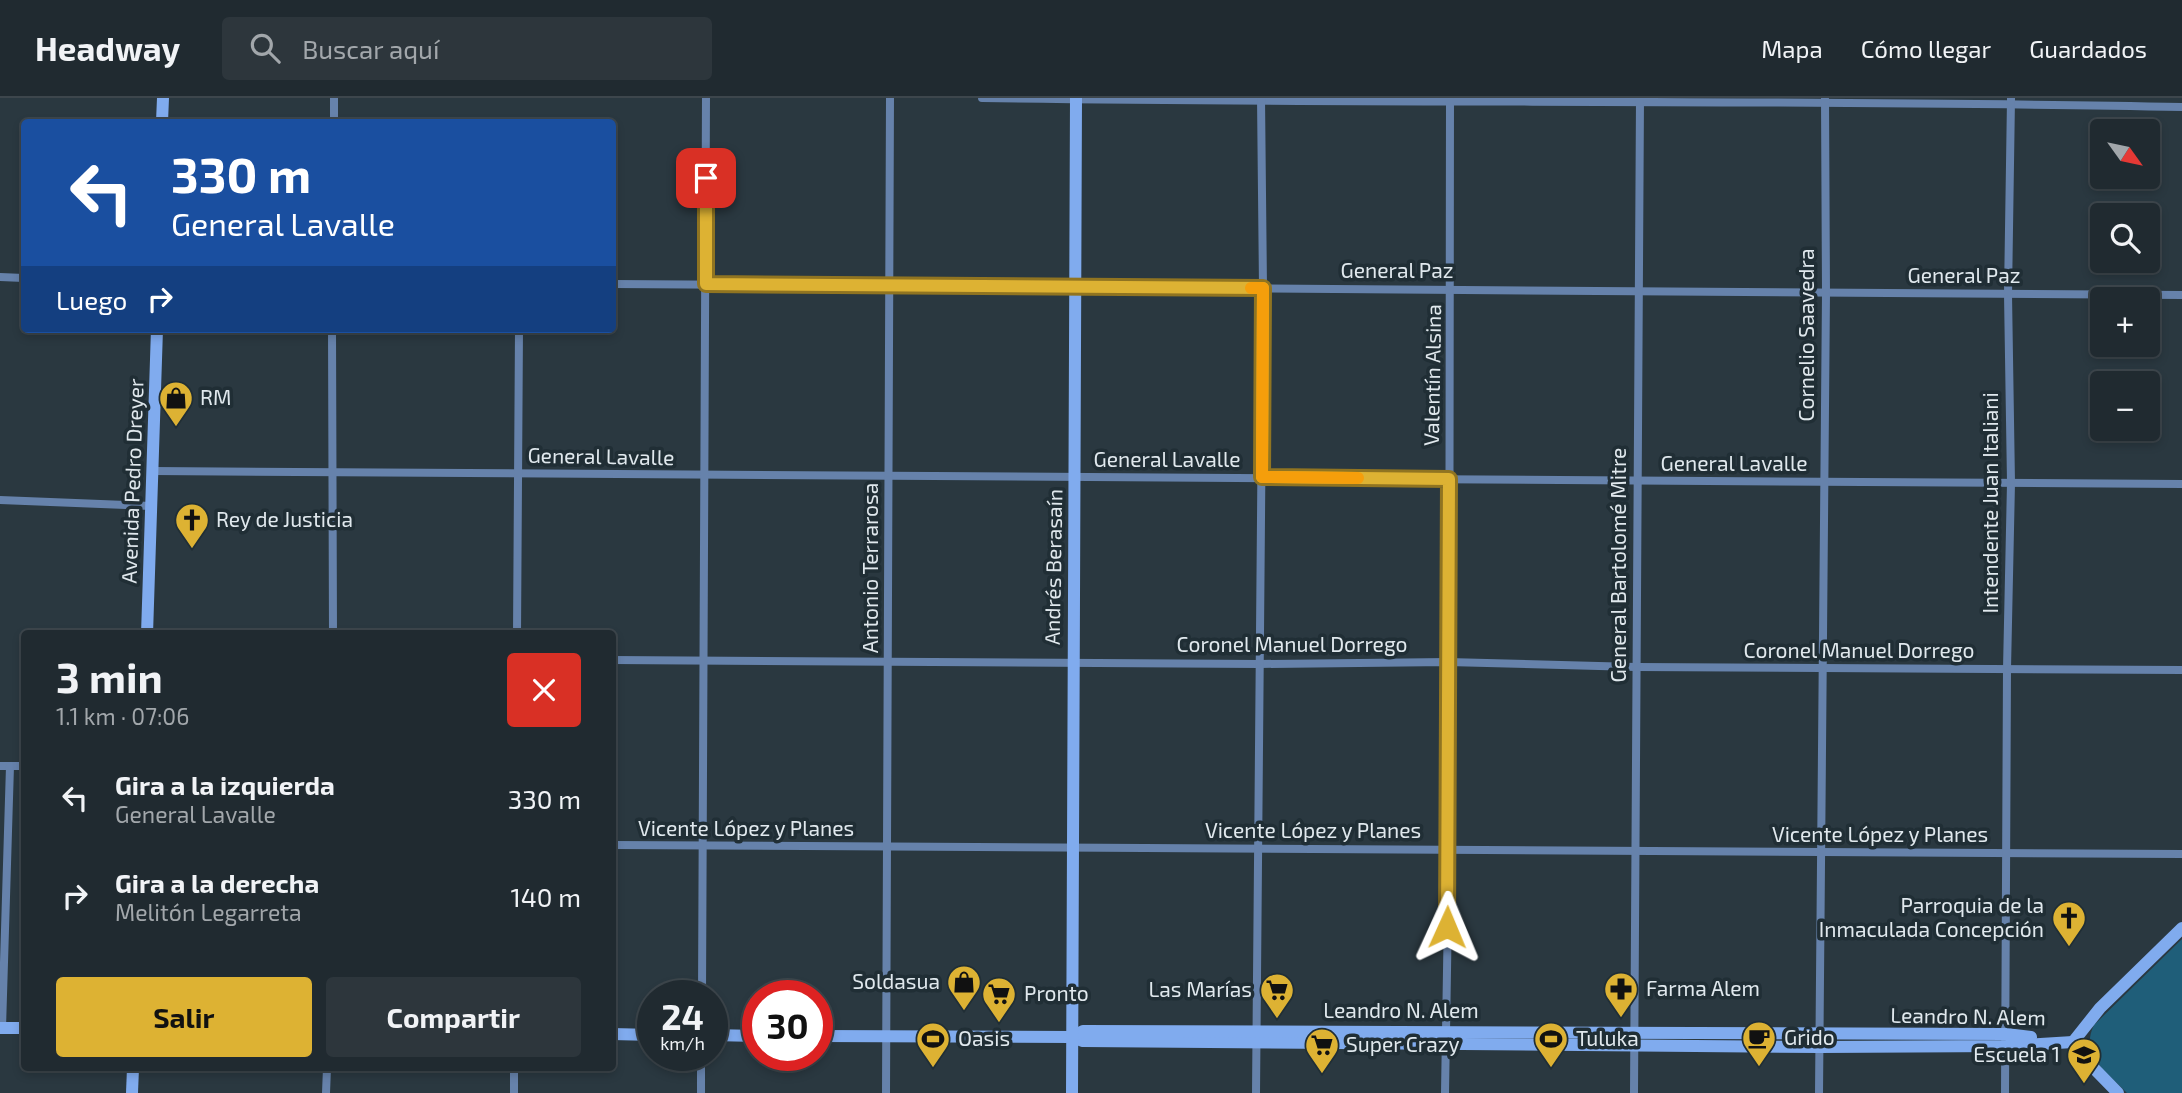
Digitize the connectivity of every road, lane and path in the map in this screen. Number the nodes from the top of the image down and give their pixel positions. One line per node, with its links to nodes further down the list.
1 (163, 98): 13 (main road)
2 (334, 98): 14 (street)
3 (706, 98): 18 (street)
4 (890, 98): 19 (street, Antonio Terrarosa)
5 (982, 98): 6 (street)
6 (1076, 99): 7 (street); 20 (main road, Andrés Berasaín)
7 (1261, 99): 8 (street); 21 (street)
8 (1450, 99): 9 (street); 22 (street, Valentín Alsina)
9 (1640, 100): 10 (street); 23 (street, General Bartolomé Mitre)
10 (1825, 100): 11 (street); 24 (street, Cornelio Saavedra)
11 (2011, 101): 12 (street); 25 (street, Intendente Juan Italiani)
12 (2182, 107)
13 (162, 119)
14 (334, 119)
15 (0, 277): 16 (street)
16 (21, 278)
17 (616, 284): 18 (street, General Paz)
18 (706, 284): 19 (street, General Paz); 33 (street)
19 (889, 286): 20 (street, General Paz); 34 (street, Antonio Terrarosa)
20 (1074, 287): 21 (street, General Paz); 36 (main road, Andrés Berasaín)
21 (1263, 288): 22 (street, General Paz); 35 (street)
22 (1451, 288): 23 (street, General Paz); 37 (street, Valentín Alsina)
23 (1639, 291): 24 (street, General Paz); 38 (street, General Bartolomé Mitre)
24 (1826, 293): 25 (street, General Paz); 39 (street, Cornelio Saavedra)
25 (2008, 294): 26 (street, General Paz); 40 (street, Intendente Juan Italiani)
26 (2182, 295)
27 (157, 333): 30 (main road, Avenida Pedro Dreyer)
28 (332, 333): 31 (street)
29 (519, 333): 32 (street)
30 (153, 471): 31 (street, General Lavalle); 43 (main road, Avenida Pedro Dreyer)
31 (333, 472): 32 (street, General Lavalle); 45 (street)
32 (519, 474): 33 (street, General Lavalle); 46 (street)
33 (704, 476): 34 (street, General Lavalle); 48 (street)
34 (888, 477): 36 (street, General Lavalle); 50 (street, Antonio Terrarosa)
35 (1262, 477): 36 (street, General Lavalle); 37 (street, General Lavalle); 52 (street)
36 (1074, 478): 49 (main road, Andrés Berasaín)
37 (1449, 479): 38 (street, General Lavalle); 51 (street, Valentín Alsina)
38 (1637, 481): 39 (street, General Lavalle); 53 (street, General Bartolomé Mitre)
39 (1823, 482): 40 (street, General Lavalle); 54 (street, Cornelio Saavedra)
40 (2011, 483): 41 (street, General Lavalle); 55 (street, Intendente Juan Italiani)
41 (2182, 484)
42 (0, 500): 43 (street)
43 (151, 506): 44 (main road, Avenida Pedro Dreyer)
44 (147, 630)
45 (333, 630)
46 (517, 630)
47 (616, 660): 48 (street, Coronel Manuel Dorrego)
48 (702, 660): 50 (street, Coronel Manuel Dorrego); 61 (street)
49 (1072, 661): 50 (street, Coronel Manuel Dorrego); 52 (street, Coronel Manuel Dorrego); 63 (main road, Andrés Berasaín)
50 (888, 662): 62 (street, Antonio Terrarosa)
51 (1448, 662): 52 (street, Coronel Manuel Dorrego); 53 (street, Coronel Manuel Dorrego); 65 (street, Valentín Alsina)
52 (1260, 664): 64 (street)
53 (1636, 667): 54 (street, Coronel Manuel Dorrego); 66 (street, General Bartolomé Mitre)
54 (1822, 668): 55 (street, Coronel Manuel Dorrego); 67 (street, Cornelio Saavedra)
55 (2007, 669): 56 (street, Coronel Manuel Dorrego); 68 (street, Intendente Juan Italiani)
56 (2182, 670)
57 (0, 766): 58 (street)
58 (10, 766): 59 (street); 72 (street)
59 (21, 766)
60 (616, 845): 61 (street, Vicente López y Planes)
61 (703, 845): 62 (street, Vicente López y Planes); 71 (street)
62 (888, 847): 63 (street, Vicente López y Planes); 77 (street, Antonio Terrarosa)
63 (1073, 848): 64 (street, Vicente López y Planes); 78 (main road, Andrés Berasaín)
64 (1257, 849): 65 (street, Vicente López y Planes); 79 (street)
65 (1449, 849): 66 (street, Vicente López y Planes); 80 (street, Valentín Alsina)
66 (1635, 851): 67 (street, Vicente López y Planes); 81 (street, General Bartolomé Mitre)
67 (1821, 852): 68 (street, Vicente López y Planes); 83 (street, Cornelio Saavedra)
68 (2007, 853): 69 (street, Vicente López y Planes); 82 (street, Intendente Juan Italiani)
69 (2182, 854)
70 (2182, 928): 84 (main road)
71 (702, 980)
72 (1, 1028): 73 (main road)
73 (21, 1028)
74 (616, 1034): 75 (main road)
75 (637, 1035)
76 (833, 1036): 77 (main road, Leandro N. Alem)
77 (886, 1037): 78 (main road, Leandro N. Alem); 93 (street, Antonio Terrarosa)
78 (1072, 1037): 79 (main road, Leandro N. Alem); 94 (main road, Andrés Berasaín)
79 (1256, 1037): 80 (main road, Leandro N. Alem); 95 (street)
80 (1445, 1037): 81 (main road, Leandro N. Alem); 96 (street, Valentín Alsina)
81 (1634, 1039): 83 (main road, Leandro N. Alem); 97 (street, General Bartolomé Mitre)
82 (2006, 1040): 83 (main road, Leandro N. Alem); 84 (main road, Leandro N. Alem); 99 (street, Intendente Juan Italiani)
83 (1820, 1041): 98 (street, Cornelio Saavedra)
84 (2073, 1042): 100 (main road)
85 (133, 1071): 89 (main road)
86 (327, 1071): 90 (street)
87 (514, 1071): 91 (street)
88 (701, 1071): 92 (street)
89 (132, 1093)
90 (326, 1093)
91 (514, 1093)
92 (701, 1093)
93 (886, 1093)
94 (1072, 1093)
95 (1256, 1093)
96 (1445, 1093)
97 (1634, 1093)
98 (1819, 1093)
99 (2005, 1093)
100 (2118, 1093)

